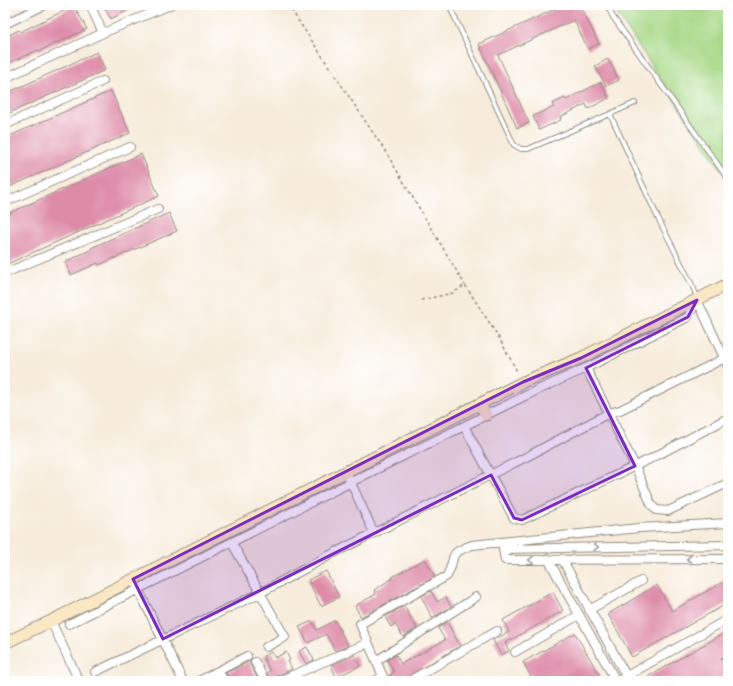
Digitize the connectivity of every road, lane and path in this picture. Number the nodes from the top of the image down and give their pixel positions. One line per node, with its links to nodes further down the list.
1 (45, 5): 7 (street)
2 (90, 5): 8 (street)
3 (170, 5): 8 (street)
4 (288, 5): 20 (path)
5 (449, 5): 12 (lane)
6 (607, 5): 15 (lane)
7 (5, 24)
8 (103, 33): 9 (street)
9 (5, 78)
10 (103, 81): 13 (street)
11 (635, 103): 12 (lane)
12 (610, 114): 22 (lane)
13 (5, 126)
14 (130, 147): 16 (street)
15 (728, 179)
16 (5, 202)
17 (158, 209): 18 (street)
18 (5, 273)
19 (728, 284): 22 (street)
20 (465, 285): 21 (path); 25 (path)
21 (421, 300)
22 (697, 300): 23 (street); 24 (street); 25 (street)
23 (727, 363): 27 (street)
24 (586, 368): 27 (street); 28 (street)
25 (523, 382): 26 (street)
26 (480, 404): 28 (street); 32 (street)
27 (609, 413): 31 (street); 33 (street)
28 (486, 415): 30 (street)
29 (728, 418): 31 (street)
30 (464, 426): 33 (street); 34 (street)
31 (635, 466): 33 (street); 35 (street)
32 (346, 472): 34 (street); 43 (street)
33 (491, 475): 37 (street)
34 (350, 483): 37 (street); 38 (street)
35 (728, 483)
36 (728, 523): 56 (street)
37 (374, 533): 46 (street)
38 (232, 543): 45 (street); 46 (street)
39 (728, 544): 40 (street, one-way to 39)
40 (548, 559): 41 (street); 49 (street)
41 (562, 559): 42 (street, one-way to 41); 48 (street)
42 (728, 559)
43 (133, 579): 45 (street); 51 (street)
44 (641, 580): 48 (street)
45 (138, 589): 52 (street); 54 (street)
46 (260, 593): 54 (street); 57 (street)
47 (476, 597): 60 (street)
48 (589, 610): 63 (street)
49 (579, 615): 58 (street); 73 (street)
50 (728, 619): 63 (street)
51 (51, 621): 55 (street); 66 (street)
52 (69, 624)
53 (497, 631): 72 (street)
54 (162, 639): 62 (street); 67 (street)
55 (5, 643)
56 (368, 643): 60 (street); 64 (street)
57 (266, 647)
58 (516, 652)
59 (247, 656): 68 (street)
60 (376, 661): 65 (street)
61 (255, 662): 69 (street)
62 (95, 672)
63 (628, 678): 73 (street)
64 (289, 679): 70 (street)
65 (384, 679): 71 (street)
66 (79, 681)
67 (183, 681)
68 (199, 681)
69 (265, 681)
70 (279, 681)
71 (374, 681)
72 (409, 681)
73 (617, 681)

